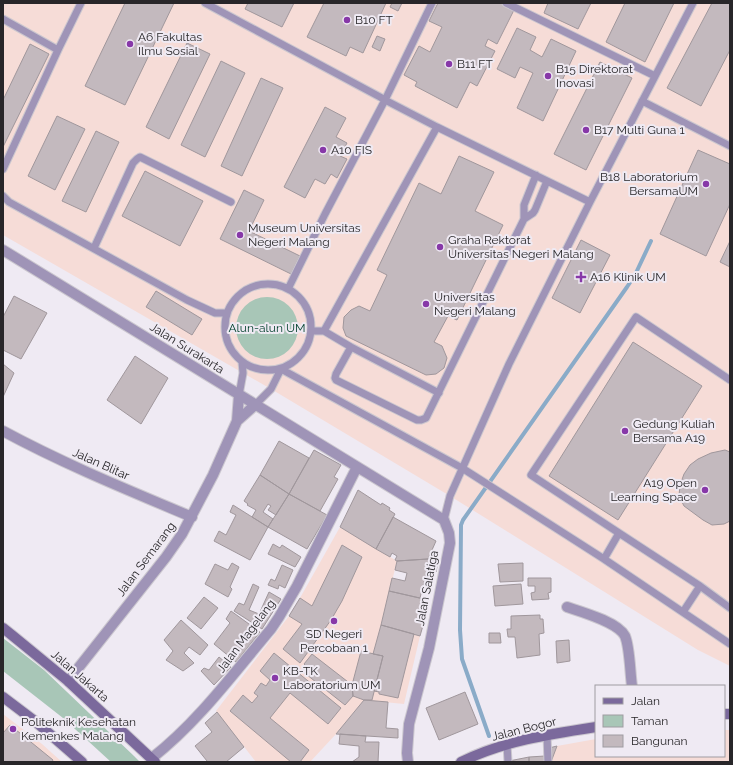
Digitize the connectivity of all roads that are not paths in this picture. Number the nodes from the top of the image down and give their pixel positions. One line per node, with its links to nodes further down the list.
1 (81, 3): 7 (lane)
2 (205, 3): 9 (lane)
3 (432, 3): 9 (lane)
4 (506, 3): 8 (lane)
5 (693, 3): 8 (lane)
6 (3, 19): 7 (lane)
7 (58, 50): 13 (lane)
8 (655, 76): 10 (lane)
9 (385, 100): 11 (lane); 22 (lane)
10 (642, 101): 12 (lane); 18 (lane)
11 (437, 127): 14 (lane); 25 (lane)
12 (730, 146)
13 (3, 169)
14 (536, 175): 15 (lane); 19 (lane)
15 (547, 181): 18 (lane); 19 (lane)
16 (3, 196): 20 (lane)
17 (231, 202): 20 (lane)
18 (590, 202): 36 (lane)
19 (524, 219): 30 (lane)
20 (94, 248): 23 (lane)
21 (3, 250): 31 (street, Jalan Surakarta)
22 (288, 289): 23 (lane); 24 (lane)
23 (227, 313): 27 (lane)
24 (311, 331): 25 (lane); 28 (lane)
25 (324, 331): 26 (lane)
26 (351, 347): 30 (lane); 30 (lane)
27 (242, 362): 28 (lane); 31 (lane, Jalan Semarang)
28 (281, 369): 32 (lane, Jalan Semarang); 36 (lane)
29 (730, 380): 39 (lane)
30 (439, 393)
31 (239, 395): 32 (street, Jalan Surakarta); 33 (street, Jalan Semarang)
32 (255, 405): 33 (street, Jalan Semarang); 35 (street, Jalan Surakarta)
33 (237, 421): 37 (street, Jalan Semarang)
34 (3, 431): 37 (street, Jalan Blitar)
35 (357, 467): 38 (street); 53 (street, Jalan Magelang)
36 (462, 468): 38 (lane); 40 (lane)
37 (192, 517): 47 (street, Jalan Semarang)
38 (444, 520): 55 (street, Jalan Salatiga)
39 (619, 533): 40 (lane); 41 (lane)
40 (604, 559): 44 (lane)
41 (700, 586): 43 (lane); 44 (lane)
42 (567, 607): 48 (street)
43 (730, 608)
44 (683, 612): 46 (lane)
45 (3, 628): 47 (main road, Jalan Jakarta)
46 (730, 644)
47 (68, 681): 53 (main road, Jalan Jakarta)
48 (632, 685)
49 (3, 697): 54 (main road)
50 (595, 727): 51 (main road, Jalan Bogor)
51 (547, 735): 52 (main road, Jalan Bogor); 58 (lane)
52 (507, 744): 56 (main road, Jalan Bogor); 57 (lane)
53 (153, 760)
54 (82, 762)
55 (408, 762)
56 (461, 762)
57 (508, 762)
58 (548, 762)

